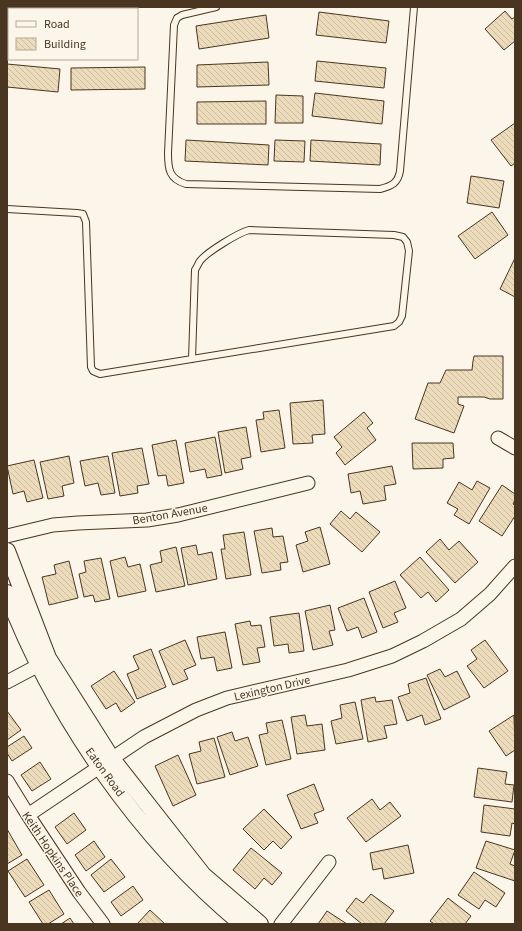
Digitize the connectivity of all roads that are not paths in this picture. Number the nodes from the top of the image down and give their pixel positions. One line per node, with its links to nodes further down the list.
1 (216, 7): 2 (lane)
2 (414, 7)
3 (7, 209): 4 (lane)
4 (192, 359): 4 (lane)
5 (498, 438): 6 (street)
6 (515, 448)
7 (308, 483): 8 (street, Benton Avenue)
8 (7, 536)
9 (7, 551): 14 (street)
10 (515, 566): 14 (street, Lexington Drive)
11 (7, 593): 12 (street, Eaton Road)
12 (39, 665): 13 (street); 14 (street, Eaton Road)
13 (7, 682)
14 (106, 763): 16 (street, Lexington Drive); 19 (street, Eaton Road); 20 (street)
15 (7, 781): 16 (street, Keith Hopkins Place)
16 (28, 816): 18 (street, Keith Hopkins Place)
17 (329, 862): 21 (street)
18 (103, 924)
19 (242, 924)
20 (260, 924)
21 (281, 924)

